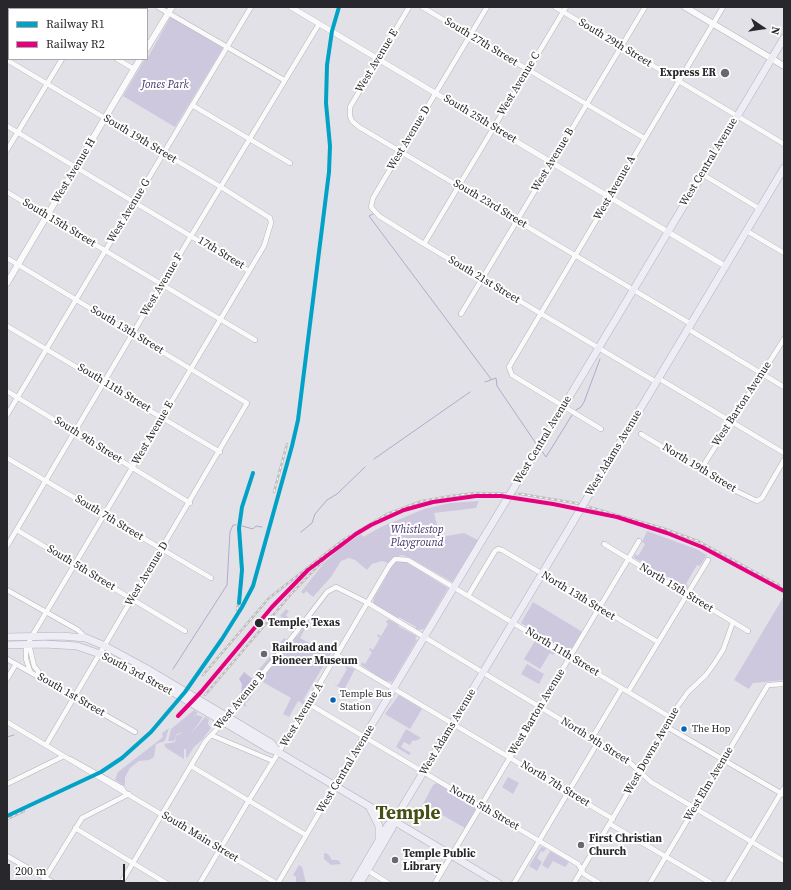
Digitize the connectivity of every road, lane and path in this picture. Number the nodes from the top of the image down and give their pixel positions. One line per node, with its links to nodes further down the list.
1 (158, 7): 13 (street)
2 (172, 7): 13 (main road)
3 (251, 7): 20 (street, West Avenue G)
4 (291, 7): 14 (street, South 25th Street)
5 (409, 7): 21 (street, West Avenue E)
6 (422, 7): 16 (street, South 27th Street)
7 (487, 7): 16 (street, West Avenue D)
8 (555, 7): 12 (street, South 29th Street)
9 (645, 7): 19 (street, West Avenue B)
10 (685, 7): 15 (main road)
11 (723, 7): 15 (street, West Avenue A)
12 (564, 9): 19 (street, South 29th Street); 29 (street, West Avenue C)
13 (168, 13): 18 (main road); 20 (street)
14 (319, 24): 21 (street, South 25th Street); 30 (street, West Avenue F)
15 (713, 24): 22 (main road); 31 (street, West Avenue A)
16 (470, 36): 29 (street, South 27th Street); 33 (street, West Avenue D)
17 (784, 38): 22 (main road, West Central Avenue)
18 (148, 46)
19 (621, 46): 31 (street, South 29th Street); 34 (street, West Avenue B)
20 (227, 47): 30 (street); 35 (street, West Avenue G)
21 (379, 59): 33 (street, South 25th Street); 37 (street, West Avenue E)
22 (772, 59): 27 (main road); 36 (main road, West Central Avenue)
23 (7, 60): 32 (street, South 19th Street)
24 (61, 60): 32 (street)
25 (119, 60): 28 (street)
26 (139, 60): 28 (main road, West Avenue H)
27 (784, 66)
28 (134, 69): 38 (main road, West Avenue H)
29 (528, 70): 34 (street, South 27th Street); 40 (street, West Avenue C)
30 (284, 80): 42 (street, West Avenue F)
31 (679, 81): 36 (street, South 29th Street); 43 (street, West Avenue A)
32 (47, 83): 38 (street, South 19th Street); 41 (street)
33 (436, 93): 40 (street, South 25th Street); 46 (street, West Avenue D)
34 (586, 104): 43 (street, South 27th Street); 48 (street, West Avenue B)
35 (192, 105): 42 (street); 47 (street, West Avenue G)
36 (736, 115): 44 (street, South 29th Street); 52 (main road, West Central Avenue)
37 (350, 116): 46 (street, South 23rd Street)
38 (105, 118): 47 (street, South 19th Street); 50 (main road, West Avenue H)
39 (7, 126): 41 (street, 17th Street)
40 (493, 127): 48 (street, South 25th Street); 53 (street, West Avenue C)
41 (18, 132): 45 (street); 50 (street, 17th Street)
42 (250, 138): 49 (street); 54 (street, West Avenue F)
43 (644, 138): 56 (street, West Avenue A)
44 (784, 144)
45 (7, 150)
46 (402, 152): 53 (street, South 23rd Street); 58 (street, West Avenue D)
47 (163, 154): 54 (street, South 19th Street); 57 (street, West Avenue G)
48 (551, 162): 56 (street, South 25th Street); 61 (street, West Avenue B)
49 (290, 163)
50 (76, 167): 57 (street, 17th Street); 60 (main road, West Avenue H)
51 (784, 168): 59 (main road, West Adams Avenue)
52 (702, 174): 59 (street); 63 (main road, West Central Avenue)
53 (459, 186): 61 (street, South 23rd Street); 66 (street, West Avenue C)
54 (221, 187): 62 (street, South 19th Street); 65 (street, West Avenue F)
55 (7, 192): 60 (street, South 15th Street)
56 (610, 197): 63 (street, South 25th Street); 69 (street, West Avenue A)
57 (134, 202): 65 (street, 17th Street); 67 (street, West Avenue G)
58 (372, 208): 66 (street, South 21st Street)
59 (760, 208): 64 (main road, West Adams Avenue)
60 (47, 216): 67 (street, South 15th Street); 71 (main road, West Avenue H)
61 (516, 220): 69 (street, South 23rd Street); 74 (street, West Avenue B)
62 (271, 221): 73 (street, West Avenue E)
63 (668, 231): 72 (street, South 25th Street); 77 (main road, West Central Avenue)
64 (747, 231): 68 (street); 72 (main road, West Adams Avenue)
65 (192, 235): 73 (street, 17th Street); 76 (street, West Avenue F)
66 (424, 244): 74 (street, South 21st Street)
67 (105, 251): 76 (street, South 15th Street); 78 (street, West Avenue G)
68 (784, 253)
69 (576, 255): 77 (street, South 23rd Street); 79 (street, West Avenue A)
70 (7, 258): 71 (street, South 13th Street)
71 (18, 265): 75 (main road, West Avenue H); 78 (street, South 13th Street)
72 (725, 266): 83 (main road, West Adams Avenue)
73 (250, 270): 81 (street, West Avenue E)
74 (482, 278): 79 (street, South 21st Street); 80 (street, West Avenue B)
75 (7, 284)
76 (162, 284): 81 (street, South 15th Street); 84 (street, West Avenue F)
77 (634, 290): 83 (street, South 23rd Street); 87 (main road, West Central Avenue)
78 (76, 300): 84 (street, South 13th Street); 88 (street, West Avenue G)
79 (540, 313): 87 (street, South 21st Street); 100 (street, West Avenue A)
80 (461, 314)
81 (221, 320): 86 (street, South 15th Street); 89 (street, West Avenue E)
82 (7, 326): 88 (street, South 11th Street)
83 (689, 326): 90 (street, South 23rd Street); 91 (main road, West Adams Avenue)
84 (133, 334): 89 (street, South 13th Street); 92 (street, West Avenue F)
85 (784, 338): 90 (street, West Barton Avenue)
86 (255, 340)
87 (598, 347): 91 (street, South 21st Street); 122 (main road, West Central Avenue, bridge)
88 (46, 349): 92 (street, South 11th Street); 95 (street, West Avenue G)
89 (192, 368): 96 (street, South 13th Street); 98 (street, West Avenue E)
90 (761, 373): 93 (street, South 23rd Street); 99 (street, West Barton Avenue)
91 (657, 380): 99 (street, South 21st Street); 120 (main road, West Adams Avenue, bridge)
92 (104, 382): 98 (street, South 11th Street); 101 (street, West Avenue F)
93 (784, 387)
94 (7, 391): 95 (street, South 9th Street)
95 (18, 397): 97 (street, West Avenue G); 101 (street, South 9th Street)
96 (247, 403): 103 (street, West Avenue D)
97 (7, 415)
98 (162, 417): 103 (street, South 11th Street); 107 (street, West Avenue E)
99 (730, 421): 104 (street, South 21st Street); 108 (street, West Barton Avenue)
100 (601, 429)
101 (76, 432): 107 (street, South 9th Street); 109 (street, West Avenue F)
102 (641, 434): 108 (street, North 19th Street)
103 (220, 452): 110 (street, West Avenue D)
104 (784, 453)
105 (7, 458): 109 (street, South 7th Street)
106 (784, 460): 108 (street, North 19th Street)
107 (133, 468): 110 (street, South 9th Street); 111 (street, West Avenue E)
108 (701, 469)
109 (46, 481): 111 (street, South 7th Street); 112 (street, West Avenue F)
110 (190, 503): 116 (street, West Avenue D)
111 (105, 515): 116 (street, South 7th Street); 119 (street, West Avenue E)
112 (17, 530): 115 (street, West Avenue F); 119 (street, South 5th Street)
113 (639, 541): 117 (street, West Barton Avenue)
114 (604, 544): 117 (street, North 15th Street)
115 (7, 546)
116 (162, 550): 121 (street, South 7th Street); 126 (street, West Avenue D)
117 (629, 559): 124 (street, North 15th Street); 128 (street, West Barton Avenue)
118 (708, 560): 124 (street)
119 (75, 564): 126 (street, South 5th Street); 129 (street, West Avenue E)
120 (542, 574): 125 (street, North 13th Street); 128 (street, North 13th Street); 131 (main road, West Adams Avenue)
121 (211, 578)
122 (454, 587): 125 (street, North 11th Street); 127 (street, West Avenue A); 137 (main road, West Central Avenue)
123 (7, 590): 129 (street, South 3rd Street)
124 (687, 594): 130 (street, North 15th Street); 138 (street)
125 (468, 596): 131 (street, North 11th Street)
126 (132, 598): 132 (street, South 5th Street); 141 (street, West Avenue D)
127 (368, 603): 137 (street); 143 (street, West Avenue A); 164 (street, West Avenue B)
128 (600, 608): 138 (street, North 13th Street); 144 (street, West Barton Avenue)
129 (46, 612): 134 (street, West Avenue E); 136 (street, South 3rd Street)
130 (733, 622): 133 (street, North 15th Street); 159 (street, West Downs Avenue)
131 (513, 623): 144 (street, North 11th Street); 149 (main road, West Adams Avenue)
132 (185, 631)
133 (748, 631)
134 (32, 636): 135 (main road); 136 (main road, South 3rd Street); 139 (street, West Avenue E)
135 (7, 637)
136 (86, 638): 141 (main road, South 3rd Street)
137 (425, 638): 149 (street, North 9th Street); 154 (main road, West Central Avenue)
138 (658, 642): 155 (street)
139 (29, 644): 140 (main road); 142 (main road, South 3rd Street); 147 (street, West Avenue E); 150 (street)
140 (7, 645)
141 (105, 646): 142 (street, West Avenue D); 148 (main road, South 3rd Street)
142 (100, 654): 148 (main road, South 3rd Street); 156 (street, West Avenue D)
143 (337, 655): 154 (street); 157 (street, West Avenue A)
144 (570, 657): 153 (street, North 11th Street); 158 (street, West Barton Avenue)
145 (7, 659): 146 (street, South 1st Street)
146 (16, 664): 147 (street, South 1st Street); 151 (street)
147 (30, 671): 150 (street, South 1st Street)
148 (146, 672): 169 (main road, South 3rd Street, bridge)
149 (483, 673): 158 (street, North 9th Street); 161 (main road, West Adams Avenue)
150 (39, 676): 156 (street, South 1st Street)
151 (7, 679)
152 (784, 684): 172 (street, West Elm Avenue)
153 (622, 688): 155 (street, North 11th Street); 166 (street)
154 (394, 689): 161 (street, North 7th Street); 165 (main road, West Central Avenue)
155 (628, 692): 159 (street, North 11th Street)
156 (74, 697): 163 (street, South 1st Street); 168 (street, West Avenue D)
157 (309, 704): 165 (street); 169 (street, West Avenue A)
158 (540, 707): 166 (street, North 9th Street); 171 (street, West Barton Avenue)
159 (670, 717): 162 (street, West Downs Avenue)
160 (7, 722): 168 (street, South Main Street)
161 (452, 724): 171 (street, North 7th Street); 176 (main road, West Adams Avenue)
162 (667, 727): 172 (street); 175 (street, West Downs Avenue)
163 (135, 732)
164 (211, 735): 173 (street); 174 (street, West Avenue B)
165 (365, 737): 176 (street, North 5th Street); 178 (main road, West Central Avenue)
166 (592, 738): 167 (street, North 9th Street)
167 (598, 742): 175 (street, North 9th Street); 180 (street)
168 (46, 745): 170 (street, South Main Street)
169 (278, 752): 173 (street, West Avenue A); 178 (main road, South 3rd Street)
170 (65, 757): 177 (street); 181 (street, South Main Street)
171 (510, 758): 180 (street, North 7th Street); 185 (street, West Barton Avenue)
172 (724, 759): 182 (street); 186 (street, West Elm Avenue)
173 (273, 761): 183 (street, West Avenue A)
174 (191, 766): 183 (street); 187 (street, West Avenue B)
175 (641, 772): 186 (street, North 9th Street); 188 (street, West Downs Avenue)
176 (423, 773): 185 (street, North 5th Street); 189 (main road, West Adams Avenue)
177 (7, 784)
178 (335, 786): 184 (main road, South 3rd Street); 192 (street, West Central Avenue)
179 (784, 788): 182 (street)
180 (568, 792): 188 (street, North 7th Street); 194 (street)
181 (126, 793): 187 (street, South Main Street); 191 (street)
182 (783, 794): 195 (street)
183 (249, 800): 192 (street); 196 (street, West Avenue A)
184 (368, 806): 189 (main road, South 3rd Street); 193 (main road)
185 (481, 806): 194 (street, North 5th Street); 198 (street, West Barton Avenue)
186 (695, 808): 195 (street, North 9th Street); 199 (street, West Elm Avenue)
187 (162, 814): 196 (street, South Main Street); 201 (street, West Avenue B)
188 (613, 819): 190 (street, West Downs Avenue)
189 (394, 821): 193 (main road, West Adams Avenue); 198 (main road, South 3rd Street); 202 (main road, West Adams Avenue)
190 (610, 824): 199 (street); 203 (street, West Downs Avenue)
191 (75, 828): 201 (street); 204 (street)
192 (306, 835): 210 (street, West Central Avenue)
193 (379, 840): 211 (main road, West Adams Avenue)
194 (540, 840): 203 (street, North 5th Street); 216 (street)
195 (752, 841): 200 (street, North 9th Street); 221 (street)
196 (220, 849): 209 (street, West Avenue A); 210 (street, South Main Street)
197 (7, 856): 204 (street)
198 (452, 856): 214 (street, West Barton Avenue); 215 (main road, South 3rd Street)
199 (666, 857): 219 (street, West Elm Avenue); 220 (street)
200 (784, 861)
201 (133, 864): 207 (street, West Avenue B); 208 (street)
202 (367, 870): 212 (main road, West Adams Avenue); 213 (street)
203 (581, 870): 217 (street, West Downs Avenue); 218 (street, North 5th Street)
204 (45, 878): 205 (street); 206 (street)
205 (42, 883)
206 (54, 883)
207 (121, 883)
208 (166, 883)
209 (200, 883)
210 (277, 883)
211 (354, 883)
212 (360, 883)
213 (388, 883)
214 (436, 883)
215 (498, 883)
216 (514, 883)
217 (574, 883)
218 (599, 883)
219 (650, 883)
220 (711, 883)
221 (727, 883)

